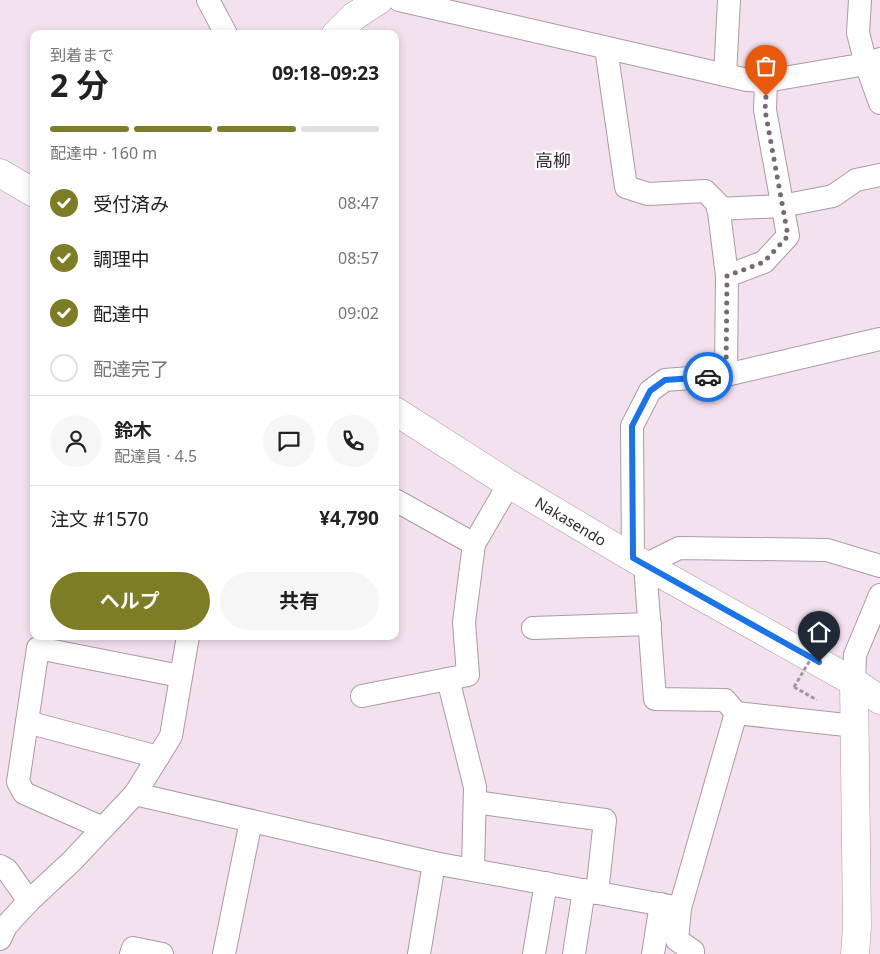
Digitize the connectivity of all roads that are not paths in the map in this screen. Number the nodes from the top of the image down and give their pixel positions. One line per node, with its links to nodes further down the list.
1 (208, 0): 6 (street)
2 (379, 0): 7 (main road)
3 (398, 0): 8 (street)
4 (730, 0): 10 (street)
5 (860, 0): 9 (street)
6 (224, 30)
7 (340, 30)
8 (606, 48): 10 (street); 17 (street)
9 (873, 62): 11 (street); 12 (street)
10 (725, 75): 11 (street)
11 (766, 82): 16 (street)
12 (880, 103)
13 (0, 173): 15 (main road)
14 (880, 175): 16 (street)
15 (30, 191)
16 (782, 206): 17 (street); 18 (street)
17 (718, 209): 18 (street)
18 (727, 276): 20 (street)
19 (880, 339): 20 (street)
20 (726, 375): 25 (street)
21 (399, 414): 22 (main road, Nakasendo)
22 (509, 484): 24 (street); 25 (main road, Nakasendo)
23 (399, 502): 24 (street)
24 (474, 544): 32 (street)
25 (639, 561): 26 (street); 28 (street); 33 (main road, Nakasendo)
26 (880, 566)
27 (880, 595): 33 (street)
28 (650, 624): 29 (street); 36 (street)
29 (533, 628)
30 (187, 640): 31 (street)
31 (180, 676): 37 (street); 39 (street)
32 (448, 679): 34 (street); 41 (street)
33 (854, 682): 35 (main road, Nakasendo); 38 (main road)
34 (362, 696)
35 (880, 700)
36 (736, 714): 38 (street); 50 (street)
37 (27, 722): 39 (street); 43 (street)
38 (855, 726): 60 (main road)
39 (158, 757): 40 (street)
40 (134, 794): 42 (street); 43 (street)
41 (475, 802): 46 (street); 48 (street)
42 (251, 821): 44 (street); 54 (street)
43 (103, 828): 49 (street)
44 (434, 863): 46 (street); 55 (street)
45 (0, 866): 49 (street)
46 (473, 870): 47 (street)
47 (546, 883): 48 (street); 56 (street)
48 (591, 892): 50 (street); 57 (street)
49 (30, 901): 51 (street)
50 (671, 906): 58 (street); 59 (street)
51 (0, 939)
52 (131, 954): 53 (street)
53 (162, 954)
54 (224, 954)
55 (419, 954)
56 (534, 954)
57 (574, 954)
58 (653, 954)
59 (693, 954)
60 (855, 954)

